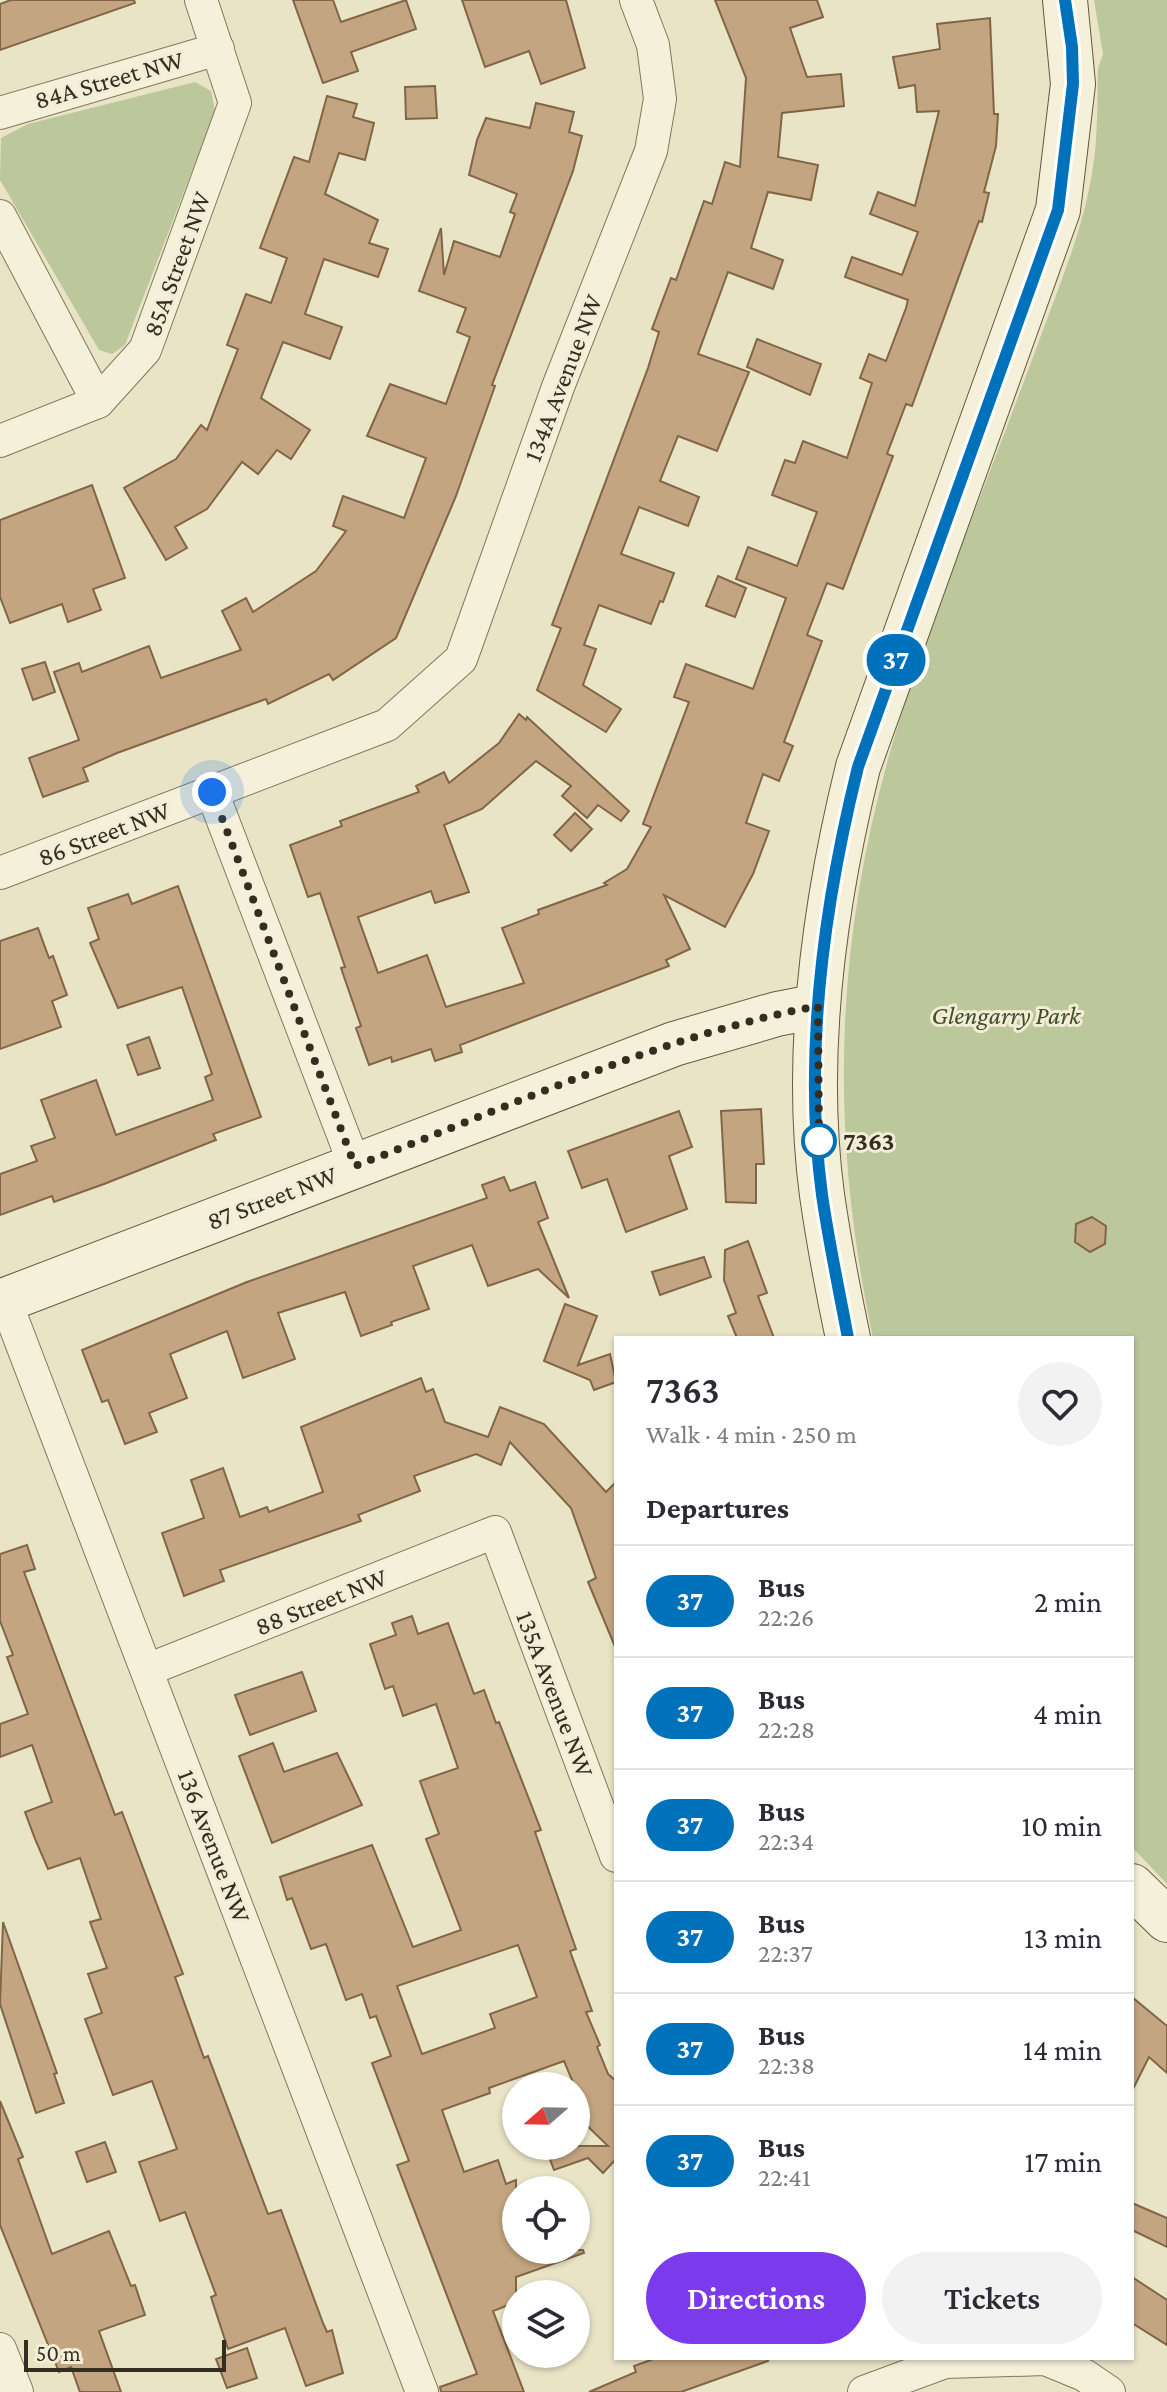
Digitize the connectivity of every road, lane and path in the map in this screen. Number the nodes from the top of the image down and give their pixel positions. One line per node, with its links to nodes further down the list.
1 (201, 0): 4 (street)
2 (636, 0): 9 (street, 134A Avenue NW)
3 (1065, 0): 12 (street)
4 (218, 49): 5 (street, 84A Street NW); 7 (street, 85A Street NW)
5 (0, 113)
6 (0, 216): 7 (street)
7 (98, 402): 8 (street, 85A Street NW)
8 (0, 441)
9 (387, 725): 10 (street, 86 Street NW)
10 (212, 792): 11 (street, 86 Street NW); 13 (street)
11 (0, 873)
12 (818, 1006): 13 (street, 87 Street NW); 15 (street)
13 (355, 1166): 14 (street, 87 Street NW)
14 (3, 1301): 17 (street, 136 Avenue NW)
15 (848, 1336)
16 (495, 1532): 17 (street, 88 Street NW); 18 (street, 135A Avenue NW)
17 (147, 1670): 25 (street, 136 Avenue NW)
18 (614, 1851)
19 (1134, 1888): 20 (street)
20 (1167, 1920)
21 (0, 2349): 24 (street)
22 (1012, 2360): 26 (street)
23 (1047, 2360): 27 (street)
24 (17, 2392)
25 (422, 2392)
26 (864, 2392)
27 (1109, 2392)

